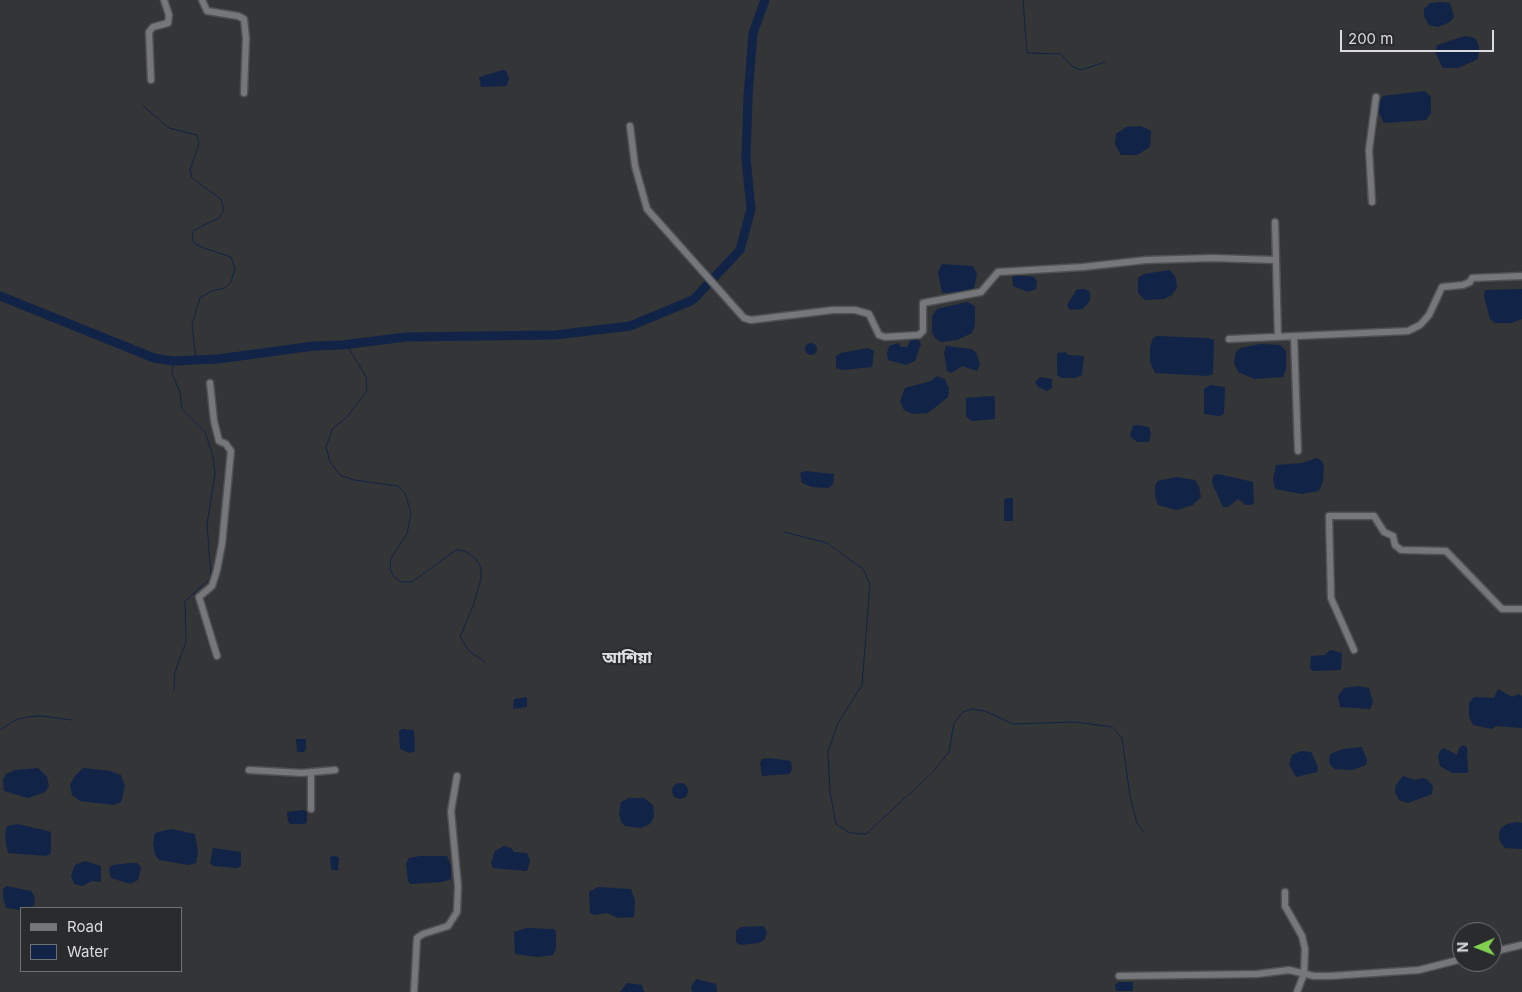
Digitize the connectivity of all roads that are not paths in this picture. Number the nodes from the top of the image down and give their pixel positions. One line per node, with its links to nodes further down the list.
1 (164, 0): 3 (street)
2 (202, 0): 4 (street)
3 (151, 80)
4 (244, 93)
5 (1376, 97): 7 (street)
6 (630, 126): 9 (street)
7 (1372, 202)
8 (1275, 222): 9 (street)
9 (1276, 260): 12 (street)
10 (1522, 276): 11 (street)
11 (1294, 336): 12 (street); 15 (street)
12 (1278, 337): 13 (street)
13 (1229, 338)
14 (210, 383): 18 (street)
15 (1298, 451)
16 (1522, 609): 17 (street)
17 (1354, 650)
18 (217, 656)
19 (249, 770): 21 (street)
20 (335, 770): 21 (street)
21 (310, 772): 23 (street)
22 (457, 776): 30 (street)
23 (310, 809)
24 (1285, 892): 28 (street)
25 (1522, 945): 26 (street)
26 (1502, 950)
27 (1452, 962): 28 (street)
28 (1304, 974): 29 (street); 31 (street)
29 (1119, 976)
30 (414, 992)
31 (1297, 992)

